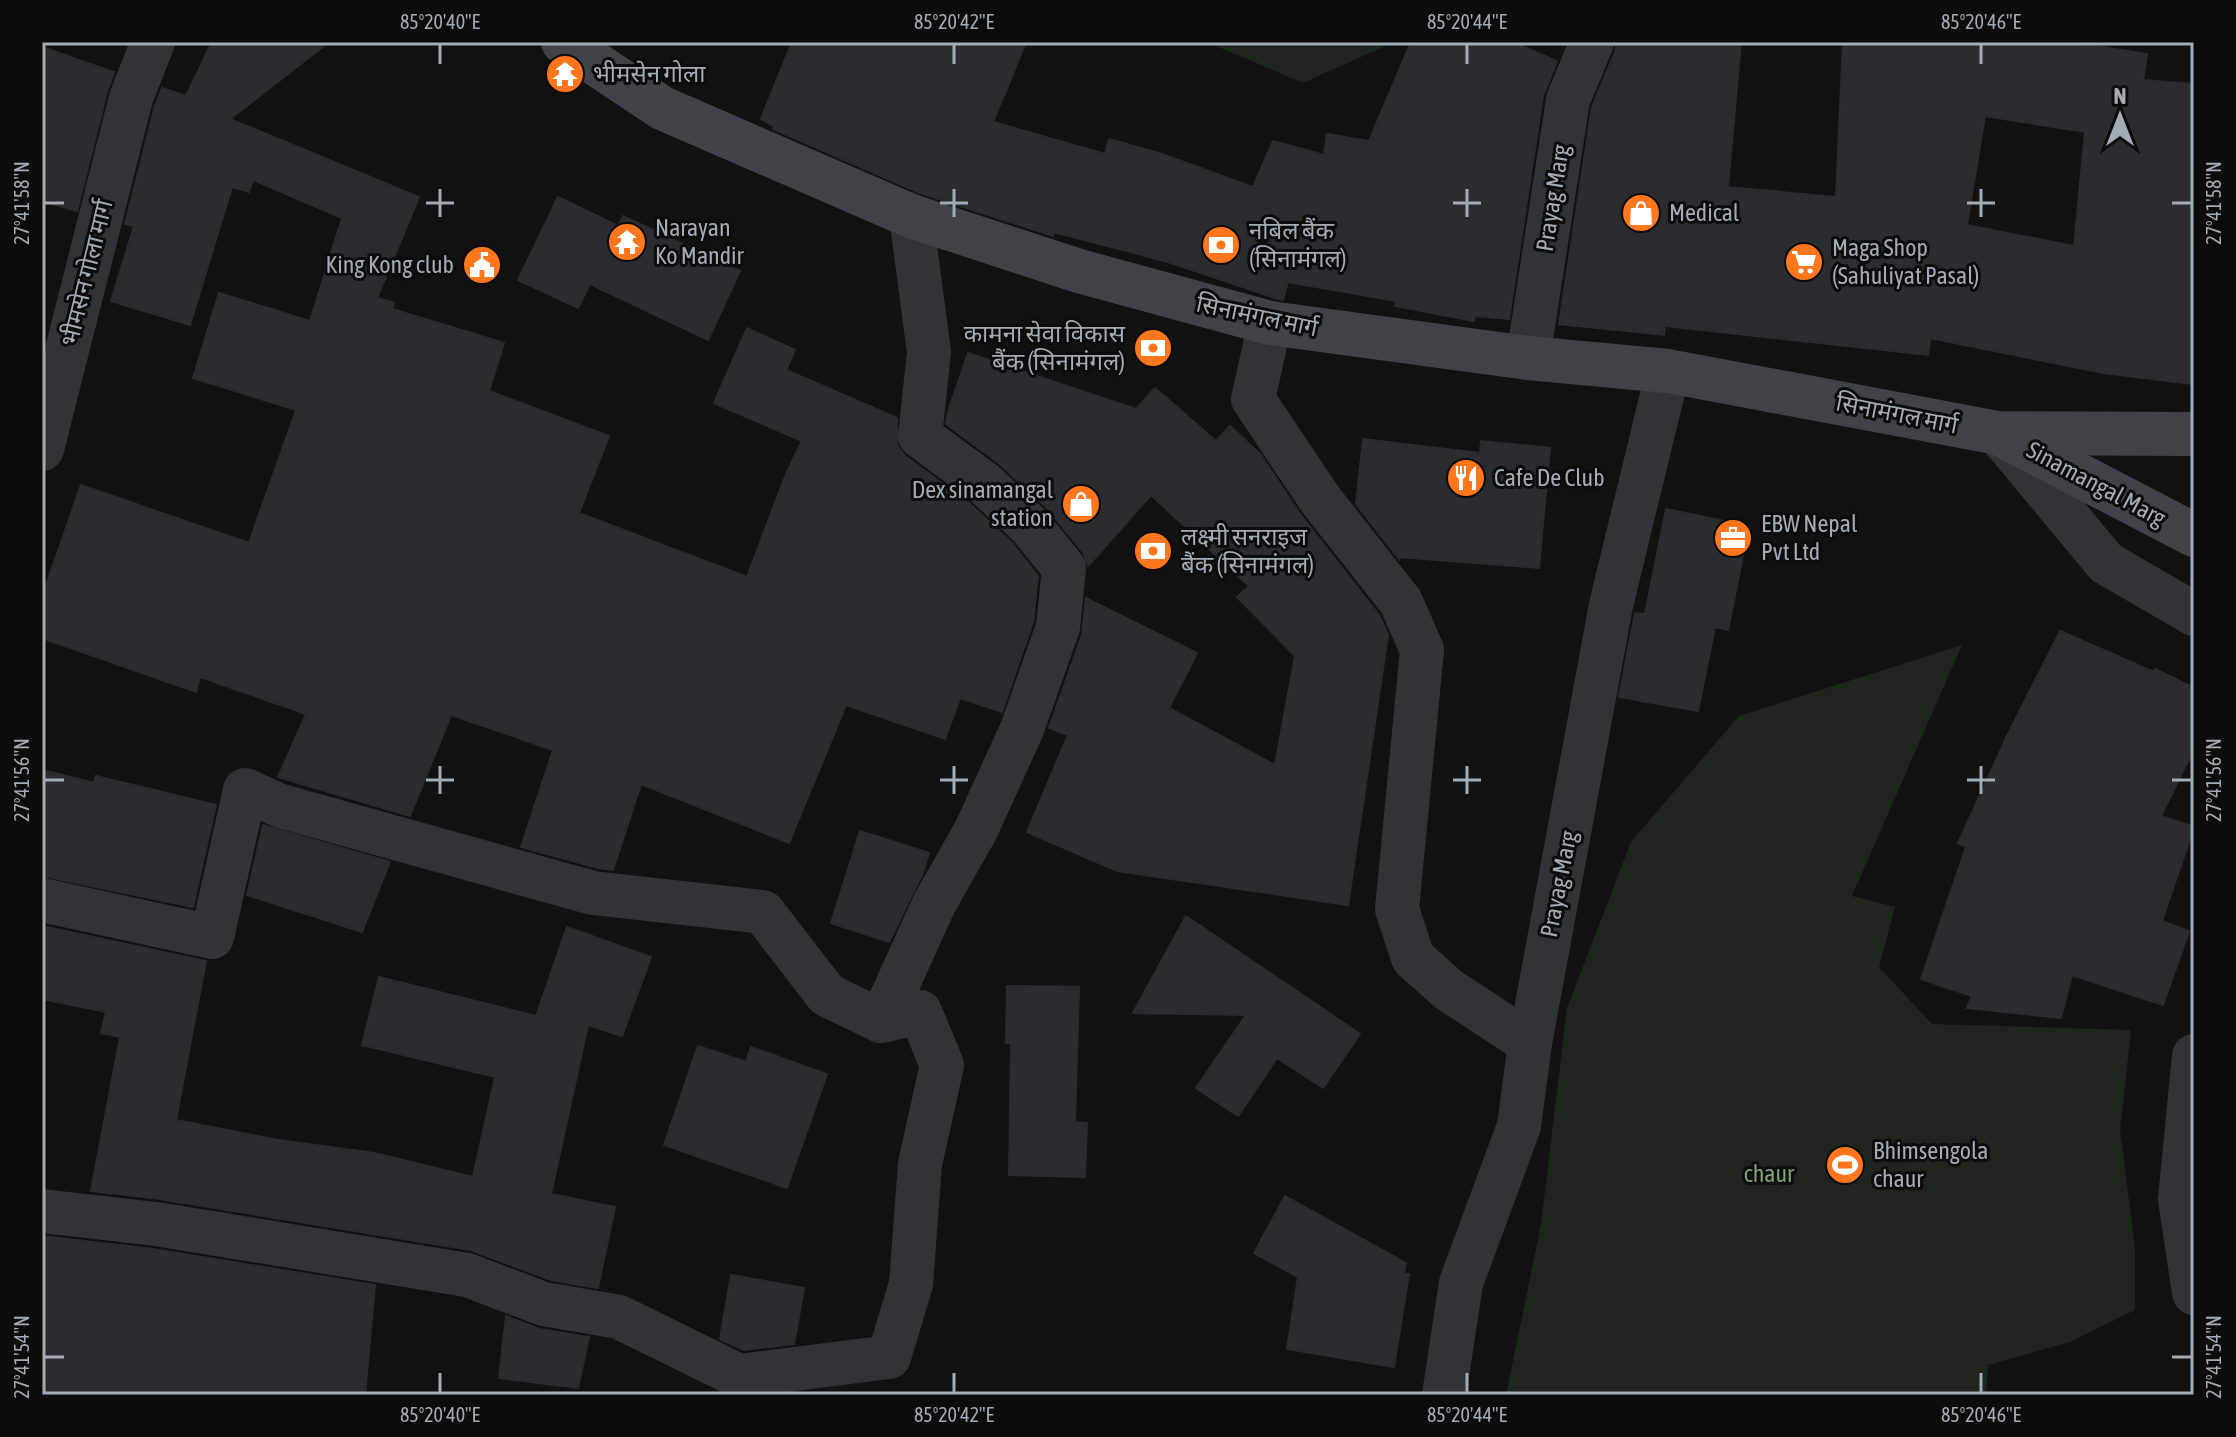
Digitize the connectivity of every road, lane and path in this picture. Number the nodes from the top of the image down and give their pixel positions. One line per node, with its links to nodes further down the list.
1 (153, 42): 10 (street, भीमसेन गोला मार्ग)
2 (563, 42): 4 (main road, सिनामंगल मार्ग)
3 (1592, 42): 6 (street, Prayag Marg)
4 (911, 216): 5 (main road, सिनामंगल मार्ग); 14 (street)
5 (1270, 323): 6 (main road, सिनामंगल मार्ग); 15 (street)
6 (1528, 358): 7 (main road, सिनामंगल मार्ग)
7 (1668, 371): 8 (main road, सिनामंगल मार्ग); 15 (street, Prayag Marg)
8 (1998, 433): 9 (main road); 11 (main road, Sinamangal Marg); 12 (street)
9 (2194, 434)
10 (42, 449)
11 (2194, 535)
12 (2194, 614)
13 (42, 900): 14 (street)
14 (881, 1021): 17 (street)
15 (1530, 1043): 19 (street, Prayag Marg)
16 (2194, 1056): 18 (street)
17 (42, 1211)
18 (2194, 1293)
19 (1444, 1395)

